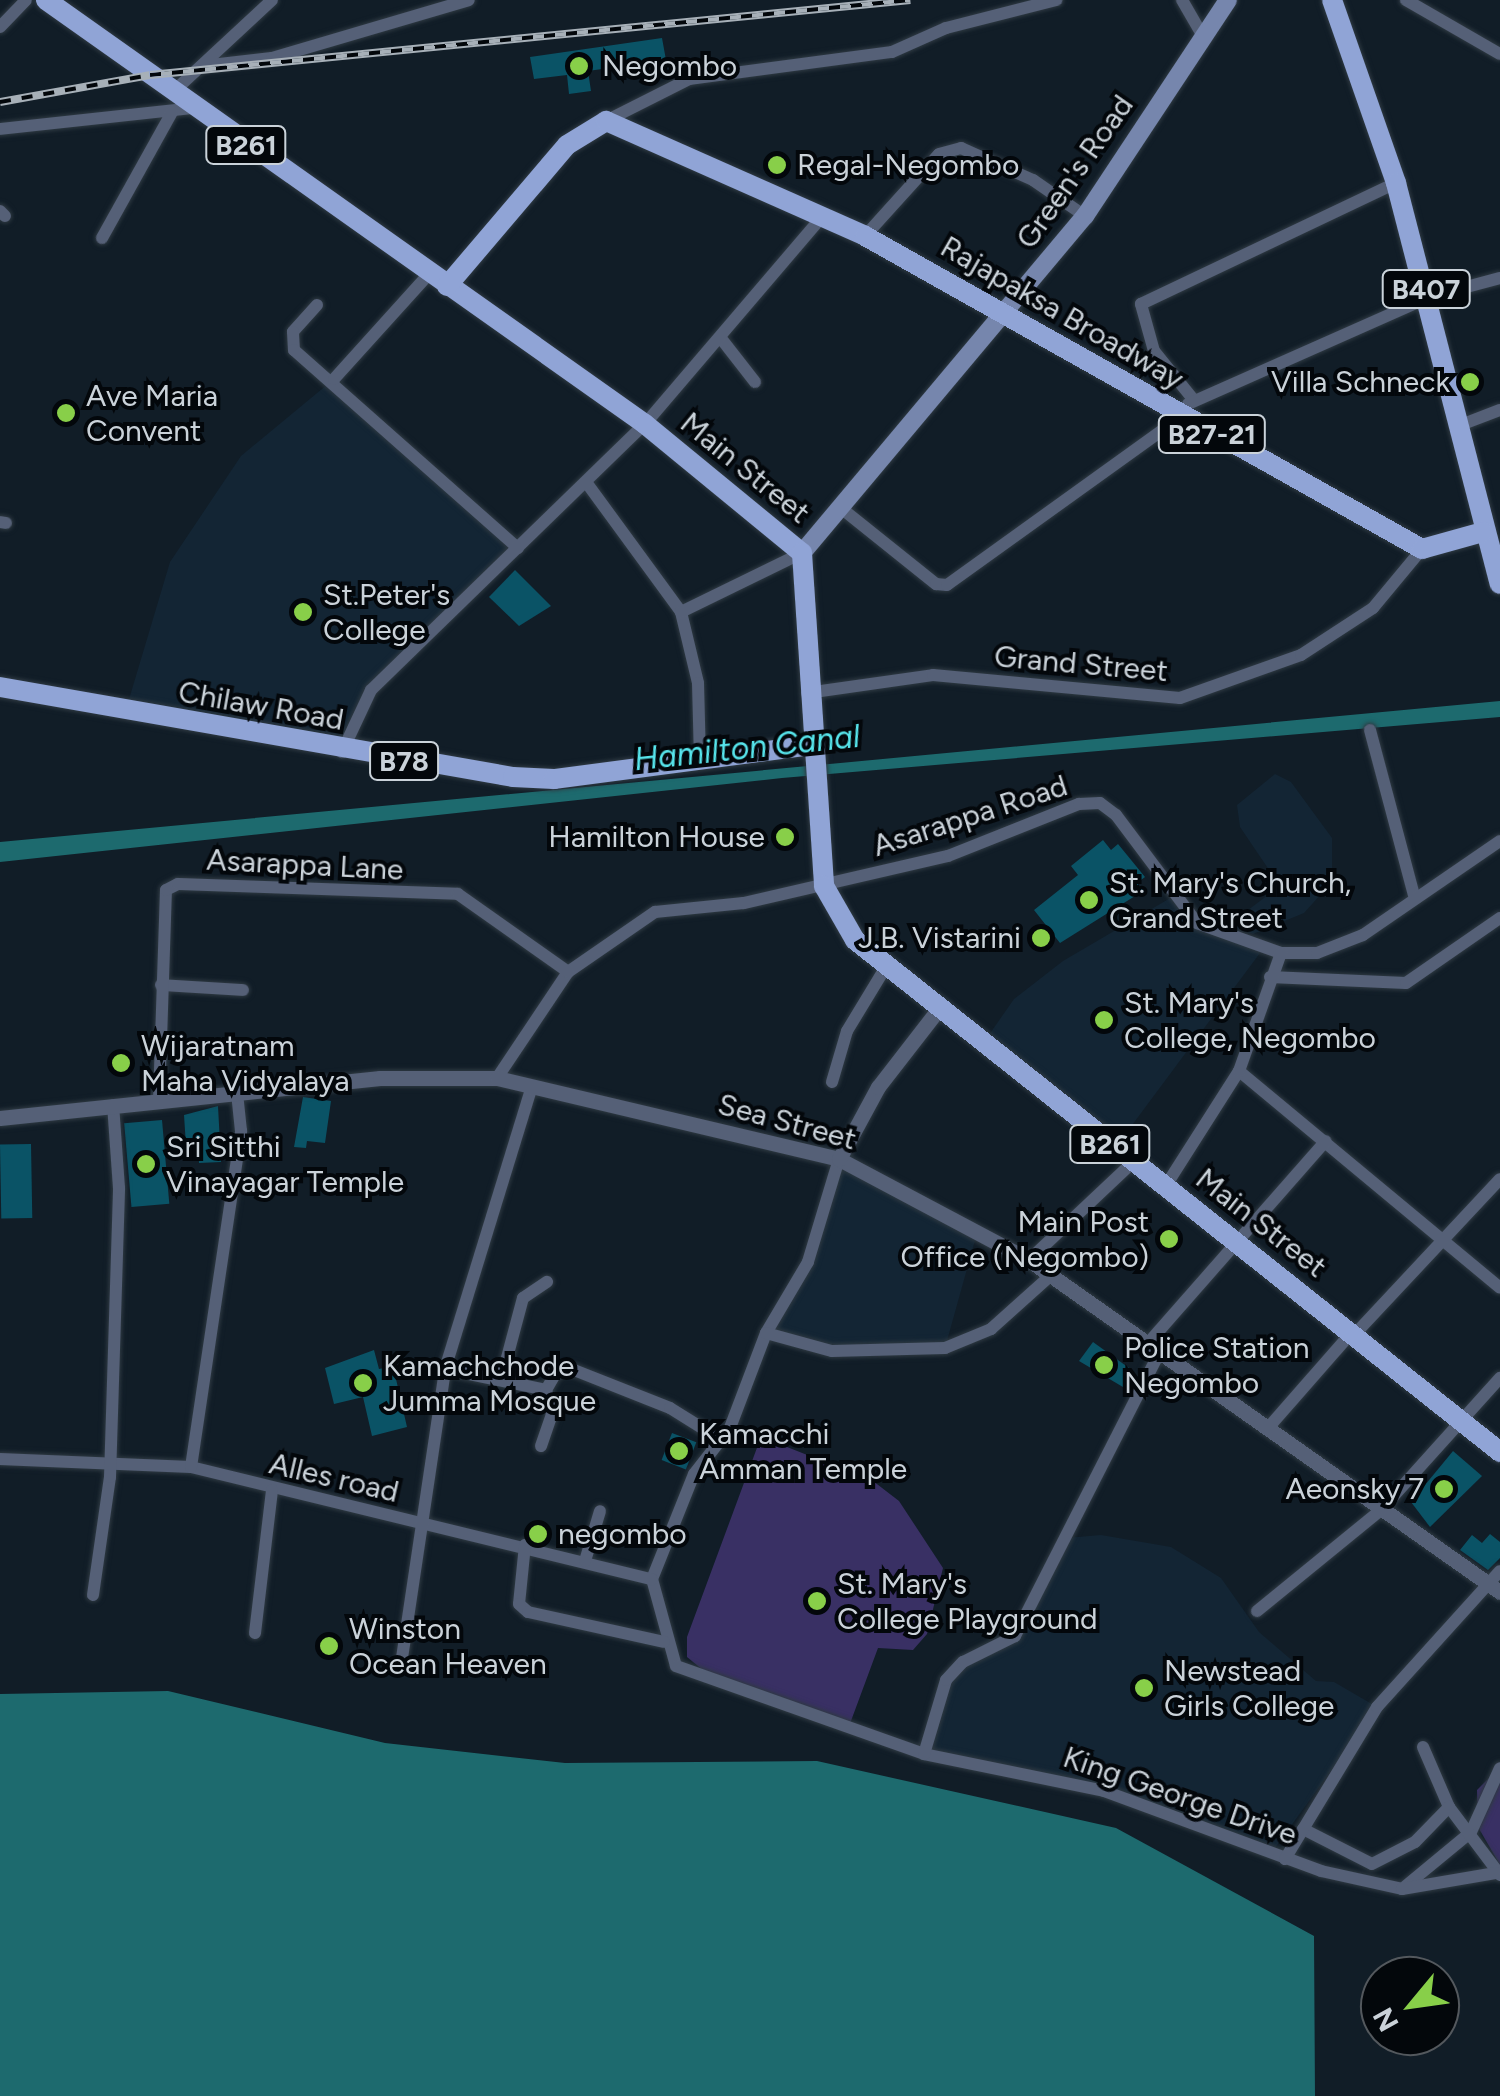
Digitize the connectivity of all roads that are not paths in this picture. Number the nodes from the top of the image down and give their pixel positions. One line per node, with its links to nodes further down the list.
1 (26, 0): 10 (street)
2 (46, 0): 14 (main road, Main Street / B261)
3 (272, 0): 13 (street)
4 (469, 0): 13 (street)
5 (1056, 0): 15 (street)
6 (1182, 0): 11 (street)
7 (1228, 0): 11 (main road, Green's Road)
8 (1332, 0): 17 (main road, B407)
9 (1406, 0): 12 (street)
10 (0, 27)
11 (1200, 33): 18 (main road, Green's Road)
12 (1500, 54)
13 (202, 66): 14 (street)
14 (172, 102): 16 (street); 21 (street); 23 (main road, Main Street / B261)
15 (606, 121): 19 (main road, Rajapaksa Broadway / B27-21); 23 (main road)
16 (0, 128)
17 (1396, 182): 24 (main road, B407); 30 (street)
18 (1085, 216): 20 (street); 26 (main road, Green's Road)
19 (820, 219): 20 (main road, Rajapaksa Broadway / B27-21); 27 (street)
20 (865, 236): 26 (main road, Rajapaksa Broadway / B27-21)
21 (102, 238)
22 (1500, 278): 24 (street)
23 (438, 280): 28 (street); 32 (main road, Main Street / B261)
24 (1428, 298): 30 (street); 33 (main road, B407)
25 (317, 305): 28 (street)
26 (1007, 311): 30 (main road, Rajapaksa Broadway / B27-21); 35 (main road, Green's Road)
27 (722, 341): 29 (street); 32 (street)
28 (334, 379): 37 (street)
29 (755, 382)
30 (1183, 410): 35 (street); 38 (main road, Rajapaksa Broadway / B27-21)
31 (1500, 410): 33 (street)
32 (645, 424): 34 (street); 39 (main road, Main Street / B261)
33 (1458, 426): 36 (main road, B407)
34 (586, 482): 37 (street); 41 (street)
35 (841, 508): 39 (main road, Green's Road)
36 (1483, 532): 38 (main road); 40 (main road, B407)
37 (518, 548): 46 (street)
38 (1422, 549): 43 (street, Grand Street)
39 (802, 552): 41 (street); 43 (main road, Main Street / B261)
40 (1500, 584)
41 (681, 612): 47 (street)
42 (0, 687): 46 (main road, Chilaw Road / B78)
43 (807, 693): 45 (main road, Main Street / B261)
44 (1370, 730): 50 (street)
45 (811, 745): 47 (main road, Chilaw Road / B78); 49 (main road, Main Street / B261)
46 (342, 752): 47 (main road, Chilaw Road / B78)
47 (700, 762)
48 (1500, 841): 50 (street, Asarappa Road)
49 (824, 886): 52 (street, Asarappa Road); 53 (main road, Main Street / B261); 54 (street, Asarappa Road)
50 (1414, 896): 52 (street, Asarappa Road)
51 (1500, 918): 55 (street)
52 (1282, 953): 55 (street)
53 (884, 970): 58 (main road, Main Street / B261); 61 (street)
54 (568, 972): 56 (street, Asarappa Lane); 60 (street, Asarappa Road)
55 (1270, 977): 59 (street)
56 (161, 985): 57 (street); 64 (street, Asarappa Lane)
57 (243, 990)
58 (937, 1011): 68 (street); 69 (main road, Main Street / B261)
59 (1240, 1071): 67 (street); 71 (street)
60 (497, 1078): 62 (street, Sea Street); 63 (street, Sea Street)
61 (832, 1082)
62 (532, 1087): 68 (street, Sea Street); 81 (street)
63 (238, 1094): 64 (street, Sea Street); 92 (street)
64 (159, 1100): 65 (street, Sea Street)
65 (113, 1105): 66 (street, Sea Street); 91 (street)
66 (0, 1118)
67 (1326, 1140): 72 (street); 73 (street)
68 (839, 1159): 74 (street, Sea Street); 78 (street)
69 (1132, 1162): 71 (main road, Main Street / B261); 74 (street)
70 (1500, 1179): 72 (street)
71 (1165, 1187): 73 (main road, Main Street / B261)
72 (1445, 1237): 77 (street); 79 (street)
73 (1236, 1242): 79 (main road, Main Street / B261); 80 (street)
74 (1029, 1260): 75 (street, Sea Street)
75 (1050, 1276): 78 (street); 80 (street, Sea Street)
76 (547, 1282): 83 (street)
77 (1500, 1288)
78 (766, 1333): 87 (street)
79 (1354, 1333): 85 (main road, Main Street / B261); 86 (street)
80 (1156, 1345): 86 (street, Sea Street); 107 (street)
81 (445, 1369): 83 (street); 96 (street)
82 (1500, 1378): 85 (street)
83 (501, 1380): 84 (street)
84 (546, 1390): 87 (street); 88 (street)
85 (1460, 1421): 89 (main road, Main Street / B261); 94 (street)
86 (1268, 1428): 94 (street, Sea Street)
87 (718, 1438): 99 (street)
88 (541, 1446)
89 (1500, 1452)
90 (0, 1459): 91 (street, Alles road)
91 (106, 1466): 92 (street, Alles road); 101 (street)
92 (191, 1467): 93 (street, Alles road)
93 (272, 1490): 96 (street, Alles road); 103 (street)
94 (1380, 1510): 100 (street, Sea Street); 102 (street)
95 (600, 1511): 98 (street)
96 (420, 1523): 97 (street, Alles road); 105 (street)
97 (524, 1545): 98 (street, Alles road); 104 (street)
98 (585, 1561): 99 (street, Alles road)
99 (652, 1579): 104 (street)
100 (1496, 1582): 110 (street)
101 (93, 1595)
102 (1257, 1611)
103 (255, 1633)
104 (664, 1642): 107 (street, King George Drive)
105 (402, 1658)
106 (1423, 1747): 109 (street)
107 (924, 1754): 112 (street, King George Drive)
108 (1500, 1768): 111 (street)
109 (1449, 1807): 110 (street); 111 (street)
110 (1302, 1829): 112 (street)
111 (1471, 1832): 113 (street); 114 (street)
112 (1284, 1859): 114 (street, King George Drive)
113 (1498, 1874): 114 (street)
114 (1402, 1888)

